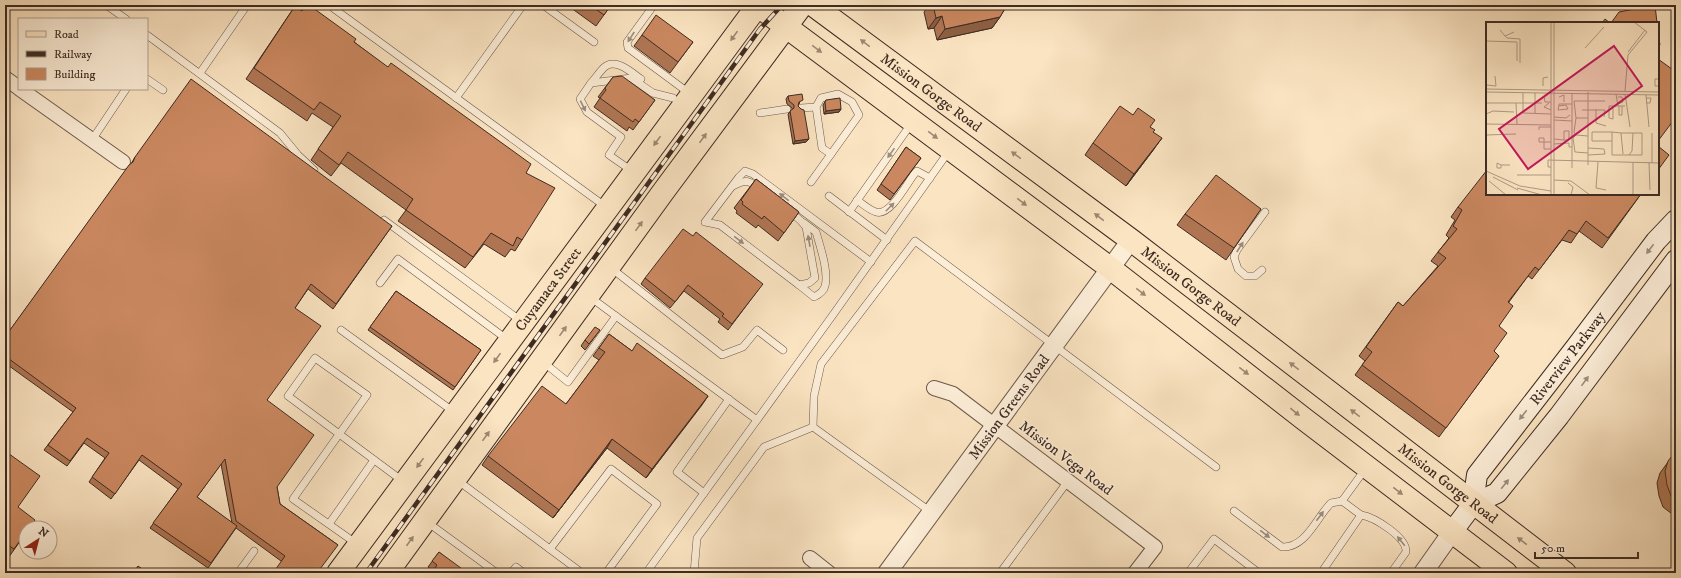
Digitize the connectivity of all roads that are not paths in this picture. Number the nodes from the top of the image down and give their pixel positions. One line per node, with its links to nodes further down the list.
1 (106, 5): 10 (lane)
2 (247, 5): 14 (lane)
3 (336, 5): 24 (lane)
4 (523, 5): 24 (lane)
5 (543, 5): 13 (lane)
6 (654, 5): 23 (lane, one-way to 23)
7 (758, 5): 11 (main road); 23 (main road, Cuyamaca Street, one-way to 23)
8 (802, 5): 11 (main road)
9 (813, 5): 50 (main road, Mission Gorge Road, one-way to 9)
10 (125, 18)
11 (786, 26): 29 (main road, one-way to 29); 53 (main road, one-way to 11)
12 (148, 36): 14 (lane)
13 (594, 42)
14 (200, 73): 34 (lane)
15 (5, 78): 18 (street)
16 (148, 80): 20 (lane)
17 (591, 83): 22 (lane); 22 (lane); 35 (lane, one-way to 35)
18 (18, 86)
19 (125, 90): 30 (lane)
20 (163, 90)
21 (27, 91): 30 (street)
22 (662, 94): 23 (lane)
23 (682, 96): 35 (main road, Cuyamaca Street, one-way to 35)
24 (456, 98): 43 (lane)
25 (816, 107): 26 (lane); 32 (lane); 32 (lane)
26 (801, 108)
27 (787, 109): 28 (lane)
28 (760, 113)
29 (913, 121): 31 (main road, one-way to 31); 41 (lane, one-way to 41)
30 (92, 140): 33 (street)
31 (951, 149): 36 (lane); 54 (main road, one-way to 54)
32 (831, 154): 37 (lane)
33 (123, 162)
34 (318, 173)
35 (634, 173): 43 (main road, Cuyamaca Street)
36 (930, 178): 41 (lane, one-way to 36); 49 (lane)
37 (811, 182)
38 (732, 186): 39 (lane); 52 (lane, one-way to 38); 57 (lane, one-way to 57)
39 (763, 192)
40 (829, 196): 44 (lane)
41 (857, 200): 44 (lane)
42 (782, 206): 47 (lane)
43 (608, 208): 60 (main road, Cuyamaca Street)
44 (849, 212): 49 (lane)
45 (1265, 212): 55 (lane, one-way to 45)
46 (375, 214): 60 (lane)
47 (800, 220): 57 (lane, one-way to 47); 57 (lane)
48 (1676, 220): 81 (main road, Riverview Parkway, one-way to 81)
49 (887, 240): 52 (lane)
50 (1131, 240): 54 (street, Mission Greens Road); 81 (main road, Mission Gorge Road, one-way to 50)
51 (1676, 260): 81 (main road, Riverview Parkway, one-way to 51)
52 (871, 262): 69 (lane)
53 (609, 267): 58 (main road); 64 (lane)
54 (1110, 268): 63 (street, Mission Greens Road); 75 (main road, one-way to 75)
55 (1262, 270)
56 (380, 283): 62 (lane)
57 (799, 285)
58 (588, 296): 59 (lane); 65 (main road, one-way to 58)
59 (616, 316): 65 (lane); 67 (lane)
60 (523, 322): 62 (main road, Cuyamaca Street)
61 (341, 330): 68 (lane)
62 (510, 341): 68 (main road, Cuyamaca Street, one-way to 68)
63 (1055, 345): 70 (street, Mission Greens Road); 71 (lane); 74 (lane)
64 (783, 350)
65 (541, 361): 76 (main road, one-way to 65)
66 (934, 388): 70 (street, Mission Vega Road)
67 (729, 399): 69 (lane); 79 (lane)
68 (456, 413): 78 (main road, Cuyamaca Street, one-way to 78)
69 (757, 420): 79 (lane)
70 (996, 425): 77 (street, Mission Vega Road); 83 (street, Mission Greens Road)
71 (813, 427): 83 (lane); 102 (lane)
72 (340, 434): 72 (lane); 73 (lane); 86 (lane)
73 (374, 460): 78 (lane); 86 (lane)
74 (1216, 467)
75 (1367, 467): 80 (lane); 87 (main road, one-way to 87)
76 (456, 479): 85 (main road); 89 (lane)
77 (1068, 480): 105 (lane); 106 (street, Mission Vega Road)
78 (405, 483): 88 (main road, Cuyamaca Street)
79 (704, 493): 101 (lane)
80 (1342, 501): 82 (lane, one-way to 80); 84 (lane)
81 (1473, 504): 87 (main road, Riverview Parkway); 113 (main road, Mission Gorge Road, one-way to 81)
82 (1234, 511)
83 (932, 512): 104 (street, Mission Greens Road)
84 (1361, 515): 109 (lane); 110 (lane, one-way to 84)
85 (425, 520): 95 (main road, one-way to 85); 96 (lane)
86 (329, 524): 88 (lane)
87 (1452, 532): 111 (street); 112 (main road)
88 (359, 546): 94 (main road, Cuyamaca Street)
89 (550, 549): 99 (lane); 100 (lane)
90 (254, 551): 93 (lane)
91 (810, 558): 103 (street)
92 (1250, 570): 107 (lane); 108 (lane)
93 (238, 573)
94 (338, 573)
95 (387, 573)
96 (497, 573)
97 (511, 573): 98 (lane)
98 (524, 573)
99 (582, 573)
100 (606, 573)
101 (646, 573)
102 (694, 573)
103 (829, 573)
104 (887, 573)
105 (1000, 573)
106 (1135, 573)
107 (1188, 573)
108 (1260, 573)
109 (1321, 573)
110 (1391, 573)
111 (1423, 573)
112 (1506, 573)
113 (1565, 573)

